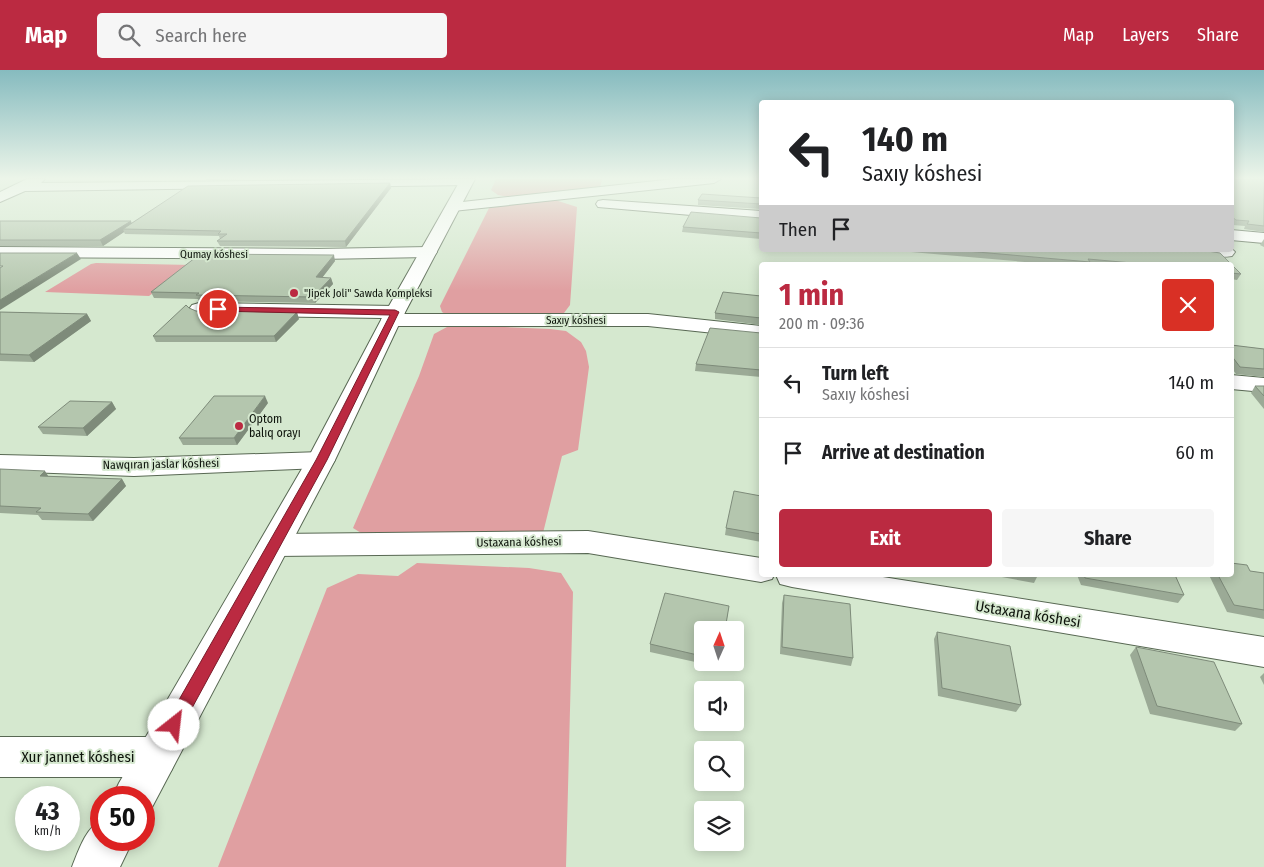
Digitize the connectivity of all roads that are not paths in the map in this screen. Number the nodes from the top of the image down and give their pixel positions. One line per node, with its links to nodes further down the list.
1 (448, 216): 5 (street)
2 (1234, 235): 3 (street)
3 (1264, 238)
4 (0, 252): 5 (street, Qumay kóshesi)
5 (428, 252): 7 (street)
6 (199, 309): 7 (street, Saxıy kóshesi)
7 (393, 316): 8 (street, Saxıy kóshesi); 11 (street)
8 (759, 332)
9 (1234, 382): 10 (street)
10 (1264, 385)
11 (321, 460): 12 (street, Nawqıran jaslar kóshesi); 13 (street)
12 (0, 463)
13 (274, 545): 14 (street, Ustaxana kóshesi); 18 (street)
14 (759, 570)
15 (804, 577): 16 (street, Ustaxana kóshesi)
16 (1264, 652)
17 (0, 757): 18 (street, Xur jannet kóshesi)
18 (156, 757): 19 (street)
19 (140, 786)
20 (104, 851): 21 (street)
21 (95, 867)

